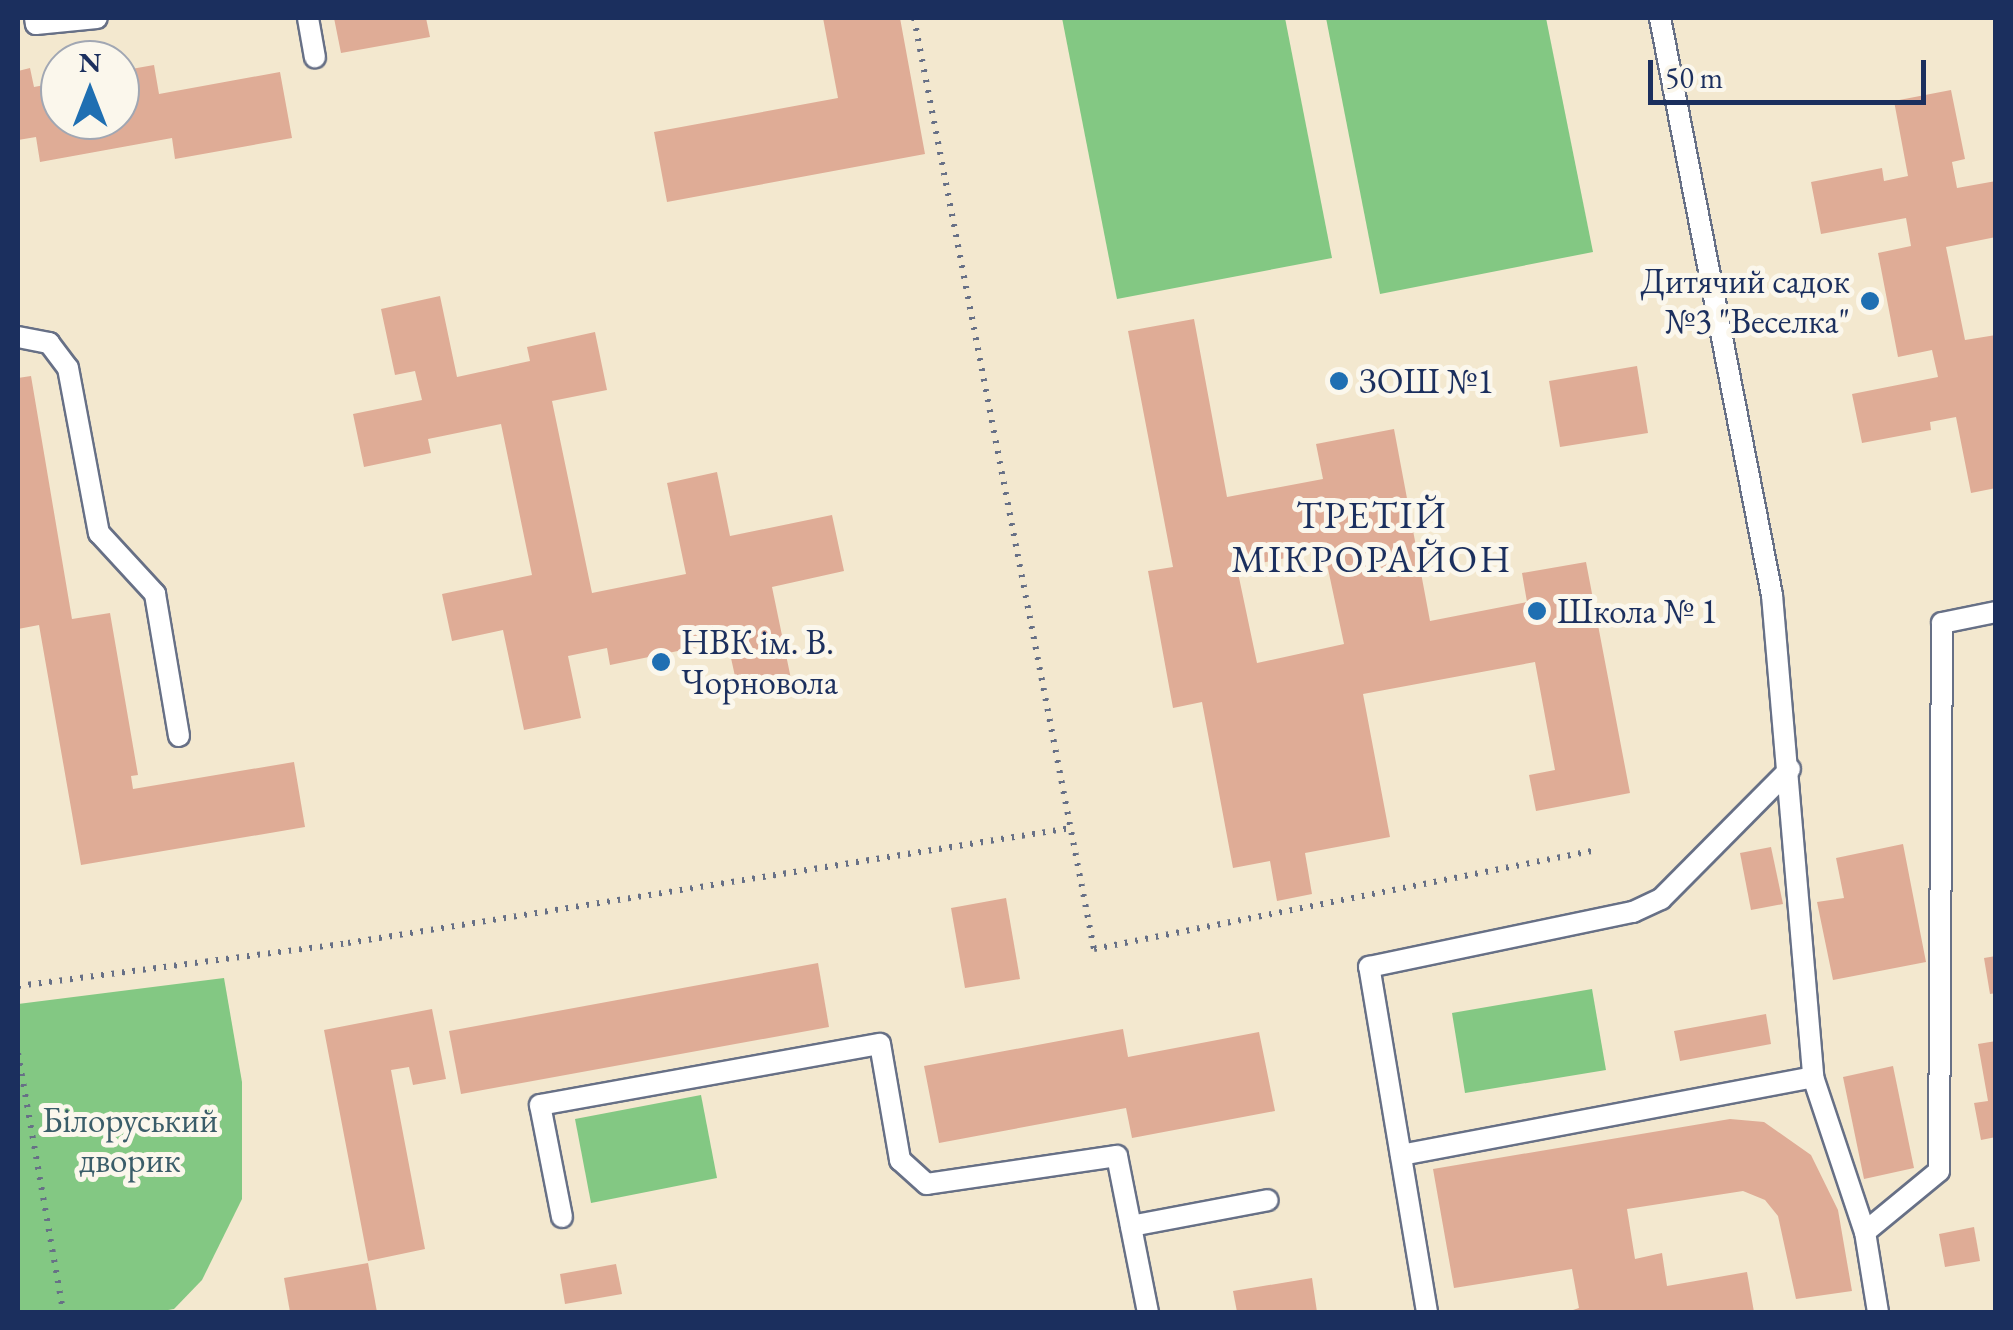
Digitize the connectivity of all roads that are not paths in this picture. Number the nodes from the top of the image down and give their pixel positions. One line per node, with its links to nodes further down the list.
1 (34, 18): 2 (lane)
2 (97, 18)
3 (308, 18): 5 (lane)
4 (1660, 18): 9 (lane)
5 (316, 57)
6 (18, 337): 8 (lane)
7 (1996, 612): 15 (lane)
8 (179, 736)
9 (1790, 768): 10 (lane); 11 (lane)
10 (1814, 1077): 11 (lane); 15 (lane)
11 (1401, 1156): 17 (lane)
12 (1268, 1200): 14 (lane)
13 (562, 1217): 14 (lane)
14 (1131, 1226): 16 (lane)
15 (1866, 1232): 18 (lane)
16 (1148, 1312)
17 (1426, 1312)
18 (1878, 1312)

